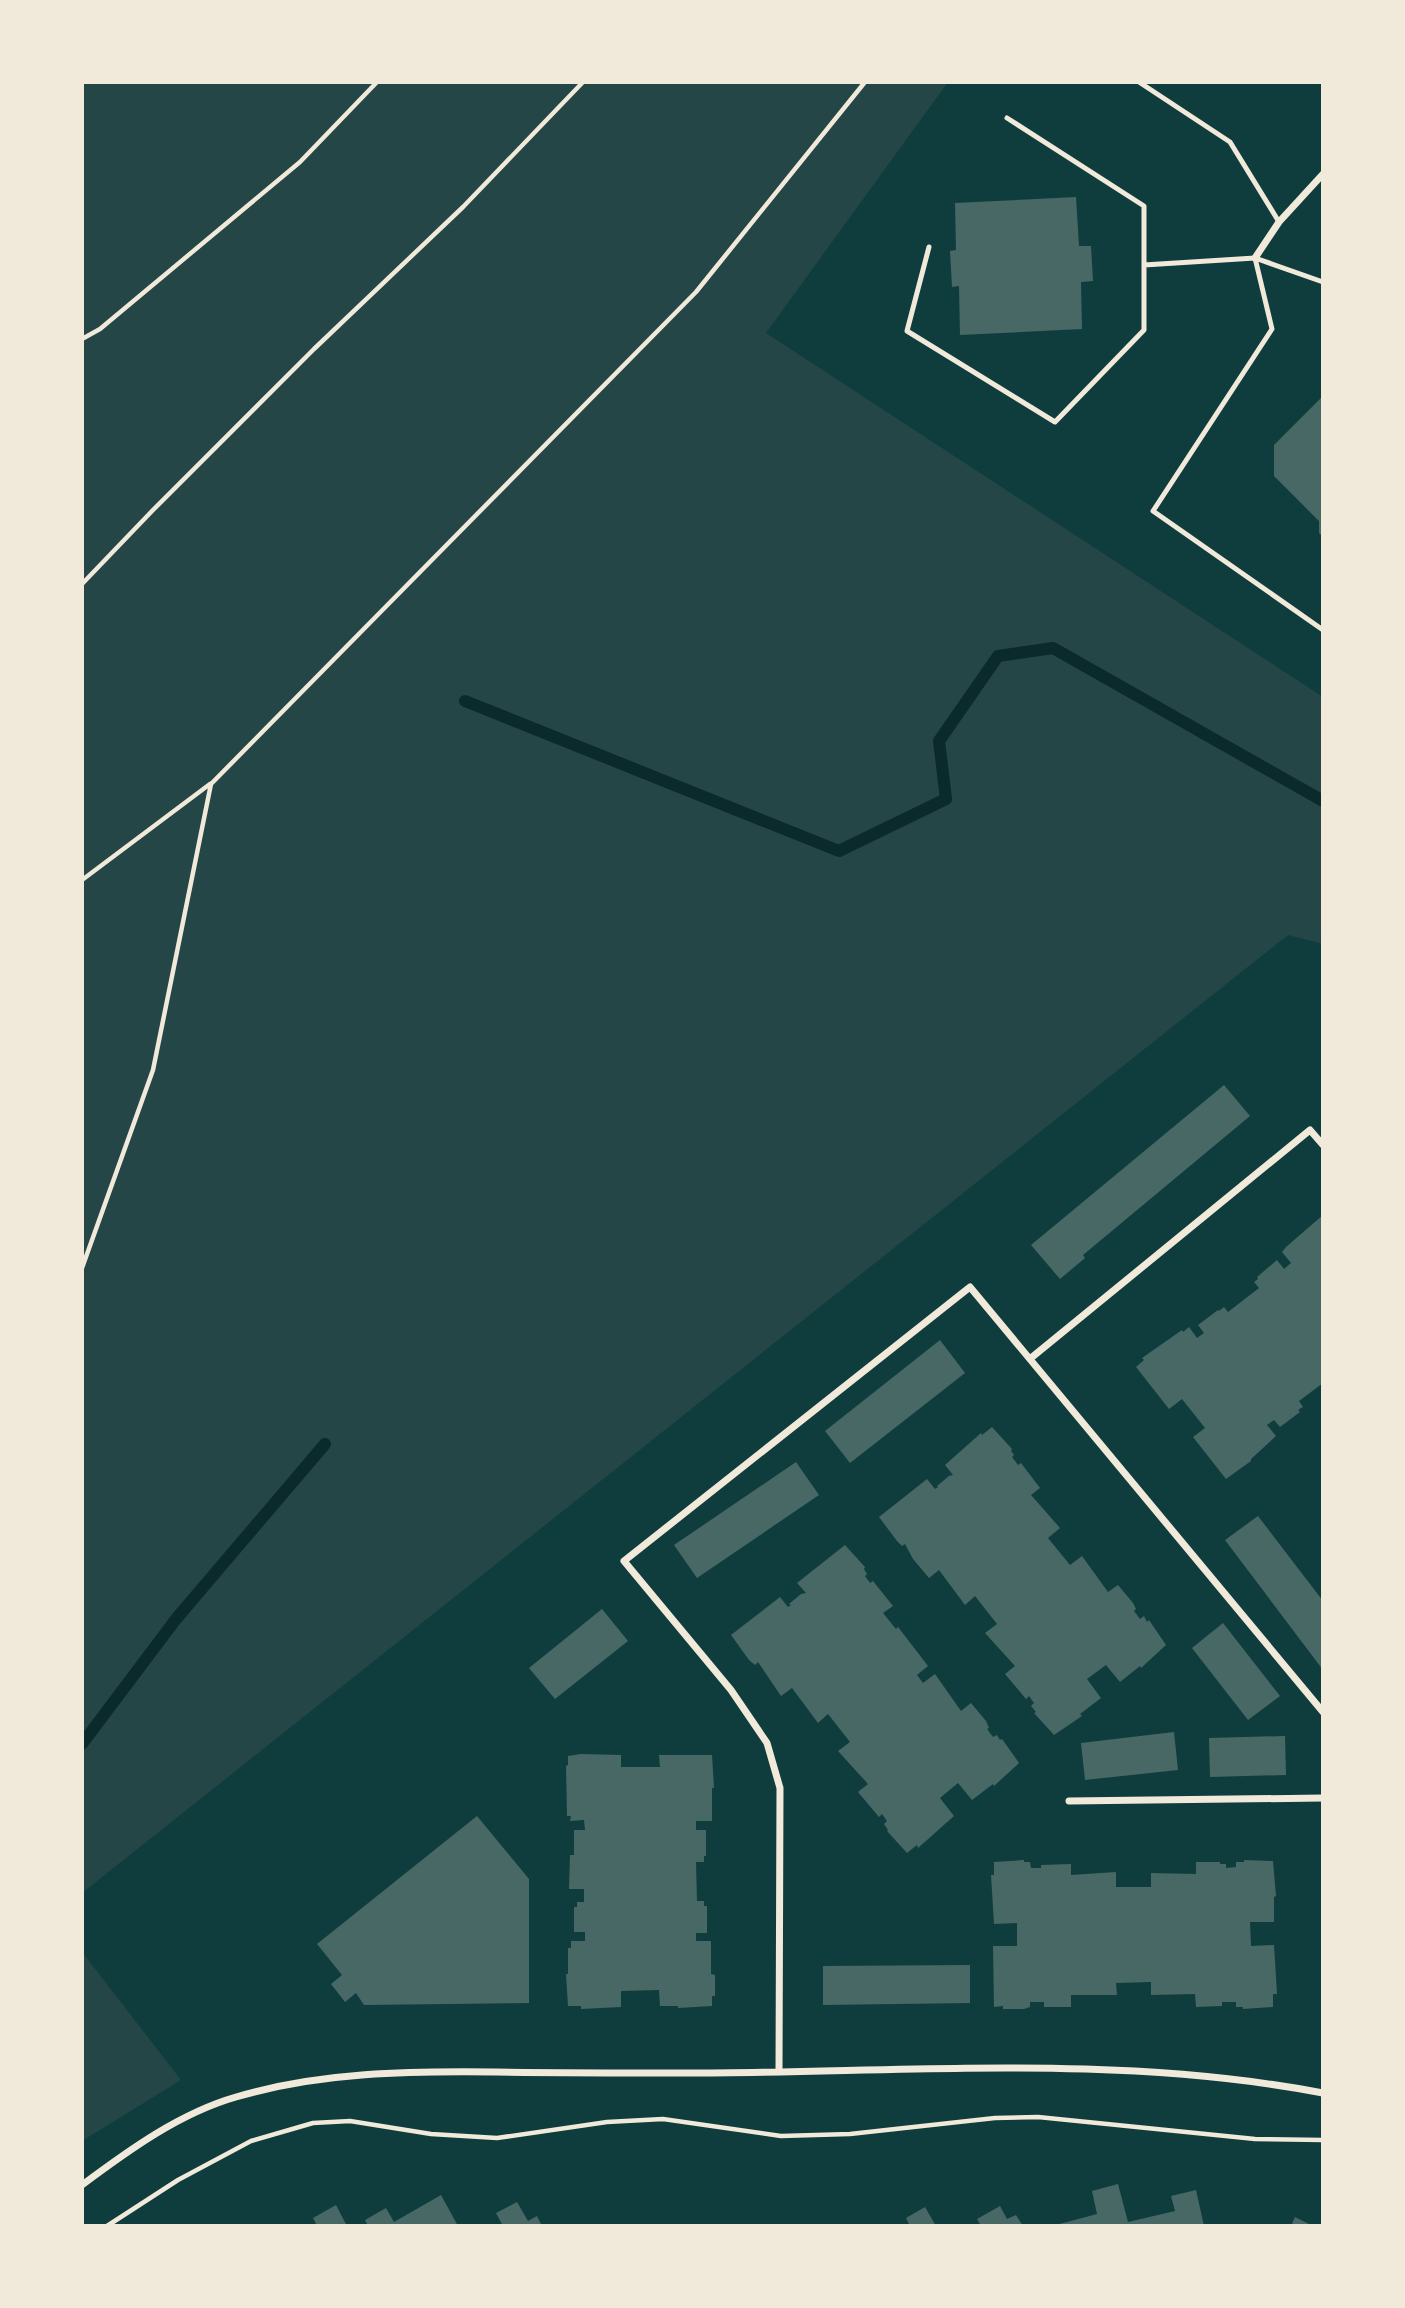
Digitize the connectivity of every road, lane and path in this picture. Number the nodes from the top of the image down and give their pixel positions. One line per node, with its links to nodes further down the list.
1 (377, 82): 12 (path)
2 (583, 82): 13 (path)
3 (865, 82): 15 (path)
4 (1139, 82): 7 (lane)
5 (1007, 118): 10 (lane)
6 (1323, 174): 7 (street)
7 (1279, 222): 9 (street)
8 (929, 247): 10 (lane)
9 (1255, 258): 10 (lane); 11 (lane); 14 (lane)
10 (1144, 265)
11 (1323, 282)
12 (82, 339)
13 (82, 584)
14 (1323, 630)
15 (211, 784): 16 (path); 18 (path)
16 (82, 880)
17 (1323, 1145): 19 (street)
18 (82, 1268)
19 (1031, 1358): 20 (street); 23 (street)
20 (1323, 1712)
21 (1323, 1798): 22 (street)
22 (1069, 1801)
23 (779, 2072): 24 (street); 26 (street)
24 (1323, 2093)
25 (1323, 2140): 27 (path)
26 (82, 2185)
27 (107, 2226)

